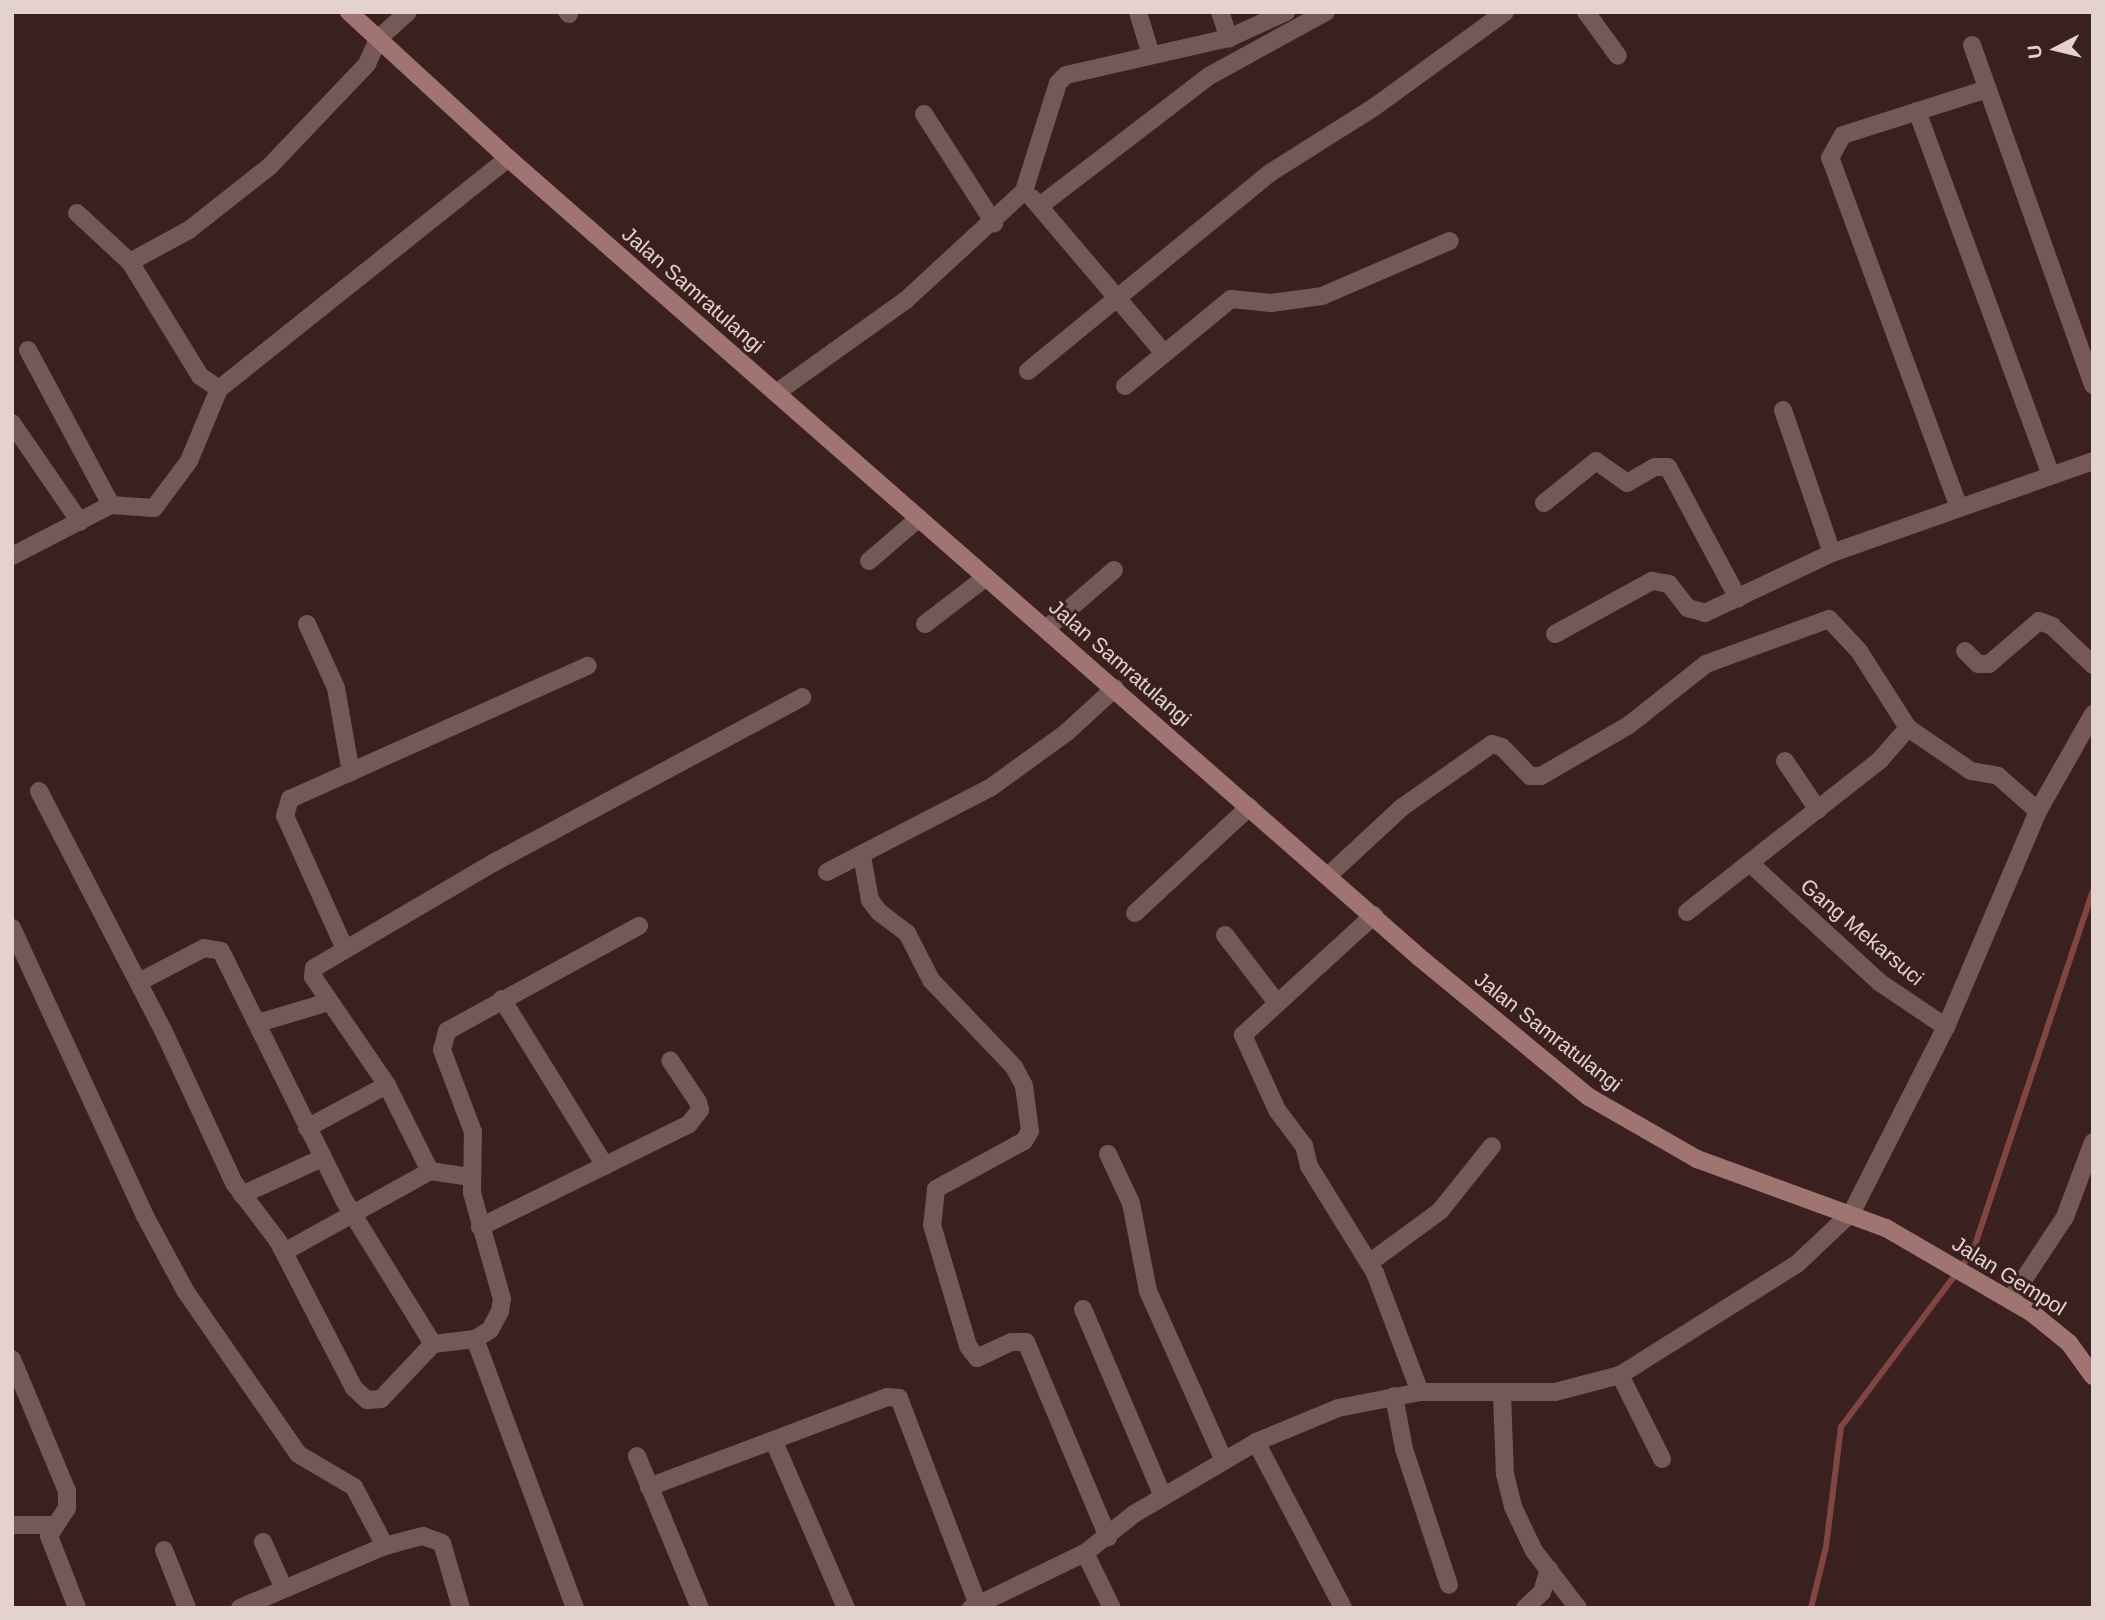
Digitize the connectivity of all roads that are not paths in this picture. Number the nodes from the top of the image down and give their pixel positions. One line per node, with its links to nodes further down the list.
1 (349, 12): 10 (main road, Jalan Samratulangi)
2 (408, 12): 10 (street)
3 (1138, 12): 12 (street)
4 (1220, 12): 9 (street)
5 (1286, 12): 9 (street)
6 (1326, 12): 19 (street)
7 (1505, 12): 24 (street)
8 (1586, 12): 13 (street)
9 (1229, 38): 12 (street)
10 (378, 39): 17 (main road, Jalan Samratulangi); 23 (street)
11 (1972, 45): 14 (street)
12 (1151, 55): 18 (street)
13 (1618, 56)
14 (1987, 89): 15 (street); 28 (street)
15 (1917, 111): 35 (street); 38 (street)
16 (924, 114): 21 (street)
17 (508, 158): 30 (street); 31 (main road, Jalan Samratulangi)
18 (1024, 191): 19 (street); 21 (street)
19 (1041, 205): 24 (street)
20 (77, 212): 23 (street)
21 (994, 223): 31 (street)
22 (1450, 241): 26 (street)
23 (130, 262): 30 (street)
24 (1115, 298): 26 (street); 27 (street)
25 (28, 350): 37 (street)
26 (1163, 352): 29 (street)
27 (1028, 371)
28 (2093, 385)
29 (1125, 386)
30 (219, 389): 37 (street)
31 (776, 393): 39 (main road, Jalan Samratulangi)
32 (1783, 410): 41 (street)
33 (12, 423): 40 (street)
34 (2093, 461): 35 (street)
35 (2050, 474): 38 (street)
36 (1544, 503): 46 (street)
37 (111, 505): 40 (street)
38 (1958, 505): 41 (street)
39 (919, 518): 43 (street); 45 (main road, Jalan Samratulangi)
40 (80, 523): 42 (street)
41 (1832, 553): 46 (street)
42 (12, 556)
43 (869, 561)
44 (1114, 570): 49 (street)
45 (986, 577): 48 (street); 49 (main road, Jalan Samratulangi)
46 (1738, 598): 50 (street)
47 (307, 624): 59 (street)
48 (925, 624)
49 (1046, 629): 54 (main road, Jalan Samratulangi)
50 (1555, 634)
51 (1965, 651): 52 (street)
52 (2093, 665)
53 (588, 666): 59 (street)
54 (1115, 688): 61 (main road, Jalan Samratulangi); 64 (street)
55 (802, 697): 74 (street)
56 (2093, 714): 63 (street)
57 (1908, 728): 62 (street); 63 (street); 67 (street)
58 (1785, 761): 62 (street)
59 (351, 773): 74 (street)
60 (39, 791): 75 (street)
61 (1249, 807): 67 (main road, Jalan Samratulangi); 69 (street)
62 (1818, 810): 65 (street)
63 (2038, 811): 80 (street)
64 (862, 856): 66 (street); 117 (street)
65 (1753, 866): 68 (street); 80 (street, Gang Mekarsuci)
66 (827, 872)
67 (1329, 875): 70 (main road, Jalan Samratulangi)
68 (1688, 912)
69 (1135, 913)
70 (1374, 915): 78 (street); 93 (main road, Jalan Samratulangi)
71 (639, 926): 76 (street)
72 (12, 928): 119 (street)
73 (1225, 935): 78 (street)
74 (344, 947): 77 (street)
75 (139, 982): 79 (street); 91 (street)
76 (502, 999): 88 (street); 90 (street)
77 (329, 1002): 79 (street); 82 (street)
78 (1277, 1003): 97 (street)
79 (258, 1023): 83 (street)
80 (1946, 1027): 93 (street)
81 (670, 1060): 88 (street)
82 (387, 1085): 83 (street); 89 (street)
83 (307, 1128): 87 (street)
84 (2093, 1142): 98 (street)
85 (1492, 1146): 97 (street)
86 (1108, 1154): 112 (street)
87 (322, 1158): 91 (street); 92 (street)
88 (605, 1166): 94 (street)
89 (430, 1171): 90 (street); 92 (street)
90 (470, 1177): 94 (street)
91 (242, 1195): 96 (street)
92 (352, 1212): 96 (street); 101 (street)
93 (1853, 1212): 95 (main road, Jalan Samratulangi); 103 (street)
94 (480, 1227): 100 (street)
95 (1924, 1249): 98 (main road, Jalan Gempol)
96 (284, 1252): 101 (street)
97 (1369, 1263): 105 (street)
98 (2010, 1300): 104 (main road, Jalan Gempol)
99 (1083, 1309): 114 (street)
100 (475, 1339): 101 (street); 130 (street)
101 (433, 1344)
102 (12, 1359): 116 (street)
103 (1620, 1375): 106 (street); 111 (street)
104 (2093, 1376)
105 (1420, 1392): 106 (street); 107 (street)
106 (1502, 1394): 122 (street)
107 (1394, 1396): 108 (street); 123 (street)
108 (1256, 1442): 112 (street); 134 (street)
109 (775, 1444): 113 (street); 125 (street); 132 (street)
110 (637, 1456): 113 (street)
111 (1662, 1459)
112 (1224, 1461): 114 (street)
113 (649, 1488): 131 (street)
114 (1163, 1497): 117 (street)
115 (12, 1525): 116 (street)
116 (52, 1525): 126 (street)
117 (1108, 1537): 121 (street)
118 (263, 1542): 124 (street)
119 (385, 1546): 124 (street); 129 (street)
120 (164, 1550): 127 (street)
121 (1085, 1553): 125 (street); 133 (street)
122 (1549, 1569): 135 (street); 136 (street)
123 (1449, 1585)
124 (284, 1589): 128 (street)
125 (974, 1606)
126 (77, 1608)
127 (187, 1608)
128 (240, 1608)
129 (461, 1608)
130 (575, 1608)
131 (700, 1608)
132 (846, 1608)
133 (1112, 1608)
134 (1343, 1608)
135 (1525, 1608)
136 (1578, 1608)

